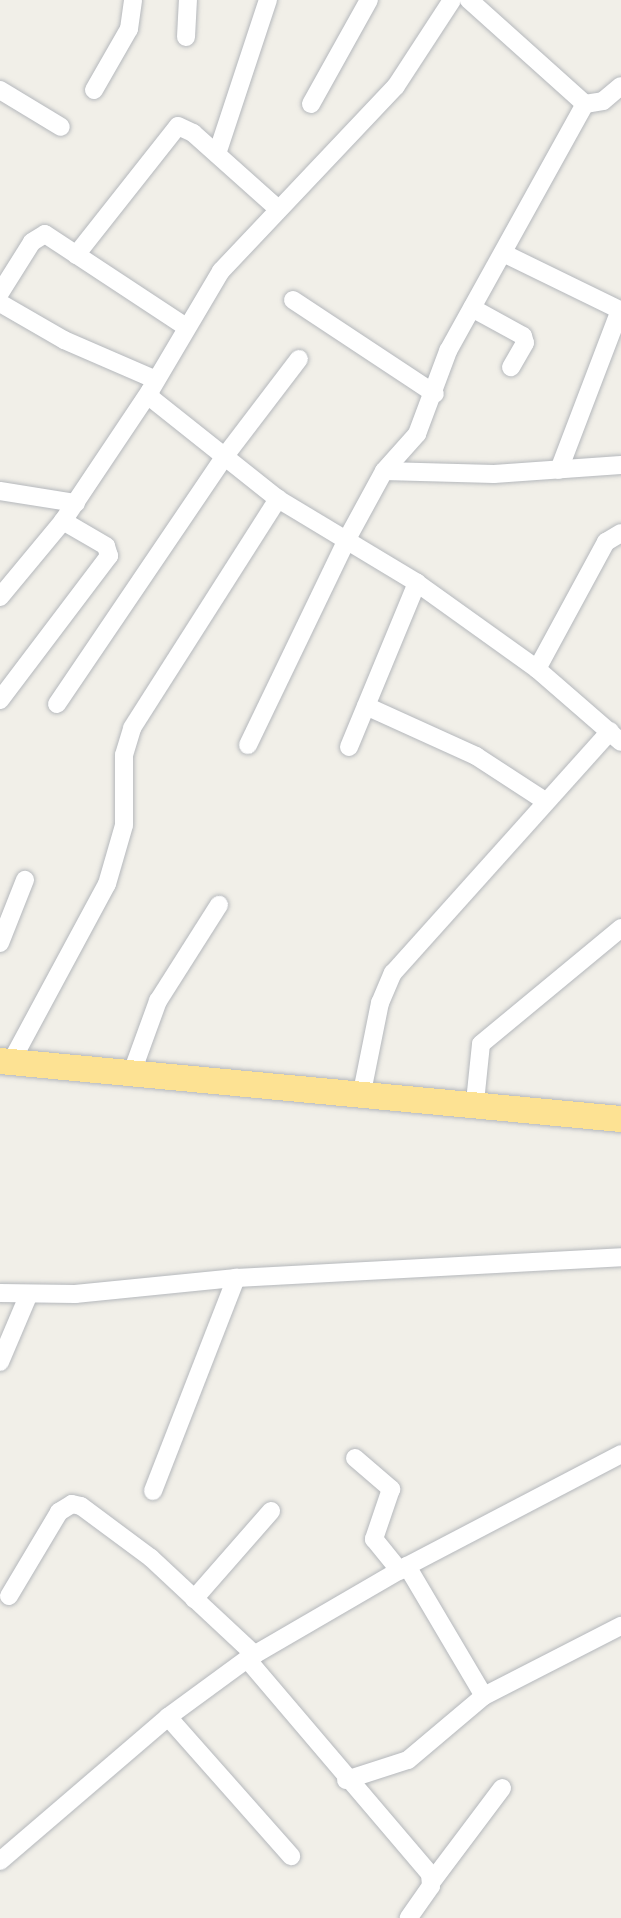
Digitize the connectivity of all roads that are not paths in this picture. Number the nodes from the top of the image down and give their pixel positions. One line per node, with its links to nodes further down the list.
1 (133, 0): 10 (street)
2 (188, 0): 7 (street)
3 (268, 0): 14 (street)
4 (369, 0): 11 (street)
5 (452, 0): 15 (street)
6 (469, 0): 12 (street)
7 (186, 37)
8 (621, 86): 12 (street)
9 (0, 90): 13 (street)
10 (94, 90)
11 (311, 104)
12 (585, 104): 16 (street)
13 (61, 127)
14 (217, 154): 15 (street); 17 (street)
15 (277, 208): 22 (street)
16 (503, 253): 21 (street); 23 (street)
17 (76, 255): 18 (street); 22 (street)
18 (0, 292)
19 (293, 300): 27 (street)
20 (0, 303): 26 (street)
21 (472, 308): 25 (street); 27 (street)
22 (186, 327): 26 (street)
23 (617, 335): 30 (street)
24 (300, 359): 28 (street)
25 (511, 367)
26 (152, 385): 28 (street); 34 (street)
27 (435, 394): 31 (street)
28 (225, 456): 33 (street); 42 (street)
29 (621, 465): 30 (street)
30 (559, 470): 31 (street)
31 (384, 471): 37 (street)
32 (0, 491): 34 (street)
33 (278, 499): 37 (street); 52 (street)
34 (76, 503): 35 (street)
35 (63, 521): 39 (street); 41 (street)
36 (621, 533): 40 (street)
37 (347, 539): 38 (street); 45 (street)
38 (417, 583): 40 (street); 43 (street)
39 (0, 597)
40 (537, 669): 44 (street)
41 (0, 700)
42 (57, 704)
43 (366, 706): 46 (street); 47 (street)
44 (615, 736): 47 (street)
45 (248, 745)
46 (349, 747)
47 (545, 801): 54 (street)
48 (24, 880): 51 (street)
49 (219, 905): 53 (street)
50 (621, 928): 55 (street)
51 (0, 943)
52 (6, 1062): 53 (highway)
53 (131, 1075): 54 (highway)
54 (362, 1092): 55 (highway)
55 (475, 1102): 56 (highway)
56 (621, 1119)
57 (621, 1257): 58 (street)
58 (236, 1278): 60 (street); 64 (street)
59 (0, 1293): 60 (street)
60 (28, 1296): 61 (street)
61 (0, 1362)
62 (621, 1454): 66 (street)
63 (355, 1458): 66 (street)
64 (153, 1491)
65 (271, 1511): 68 (street)
66 (404, 1568): 70 (street); 71 (street)
67 (9, 1596): 68 (street)
68 (194, 1599): 70 (street)
69 (621, 1626): 71 (street)
70 (251, 1657): 72 (street); 73 (street)
71 (484, 1696): 73 (street)
72 (168, 1717): 75 (street); 76 (street)
73 (346, 1780): 77 (street)
74 (502, 1788): 77 (street)
75 (291, 1856)
76 (0, 1861)
77 (433, 1880): 78 (street)
78 (408, 1918)

